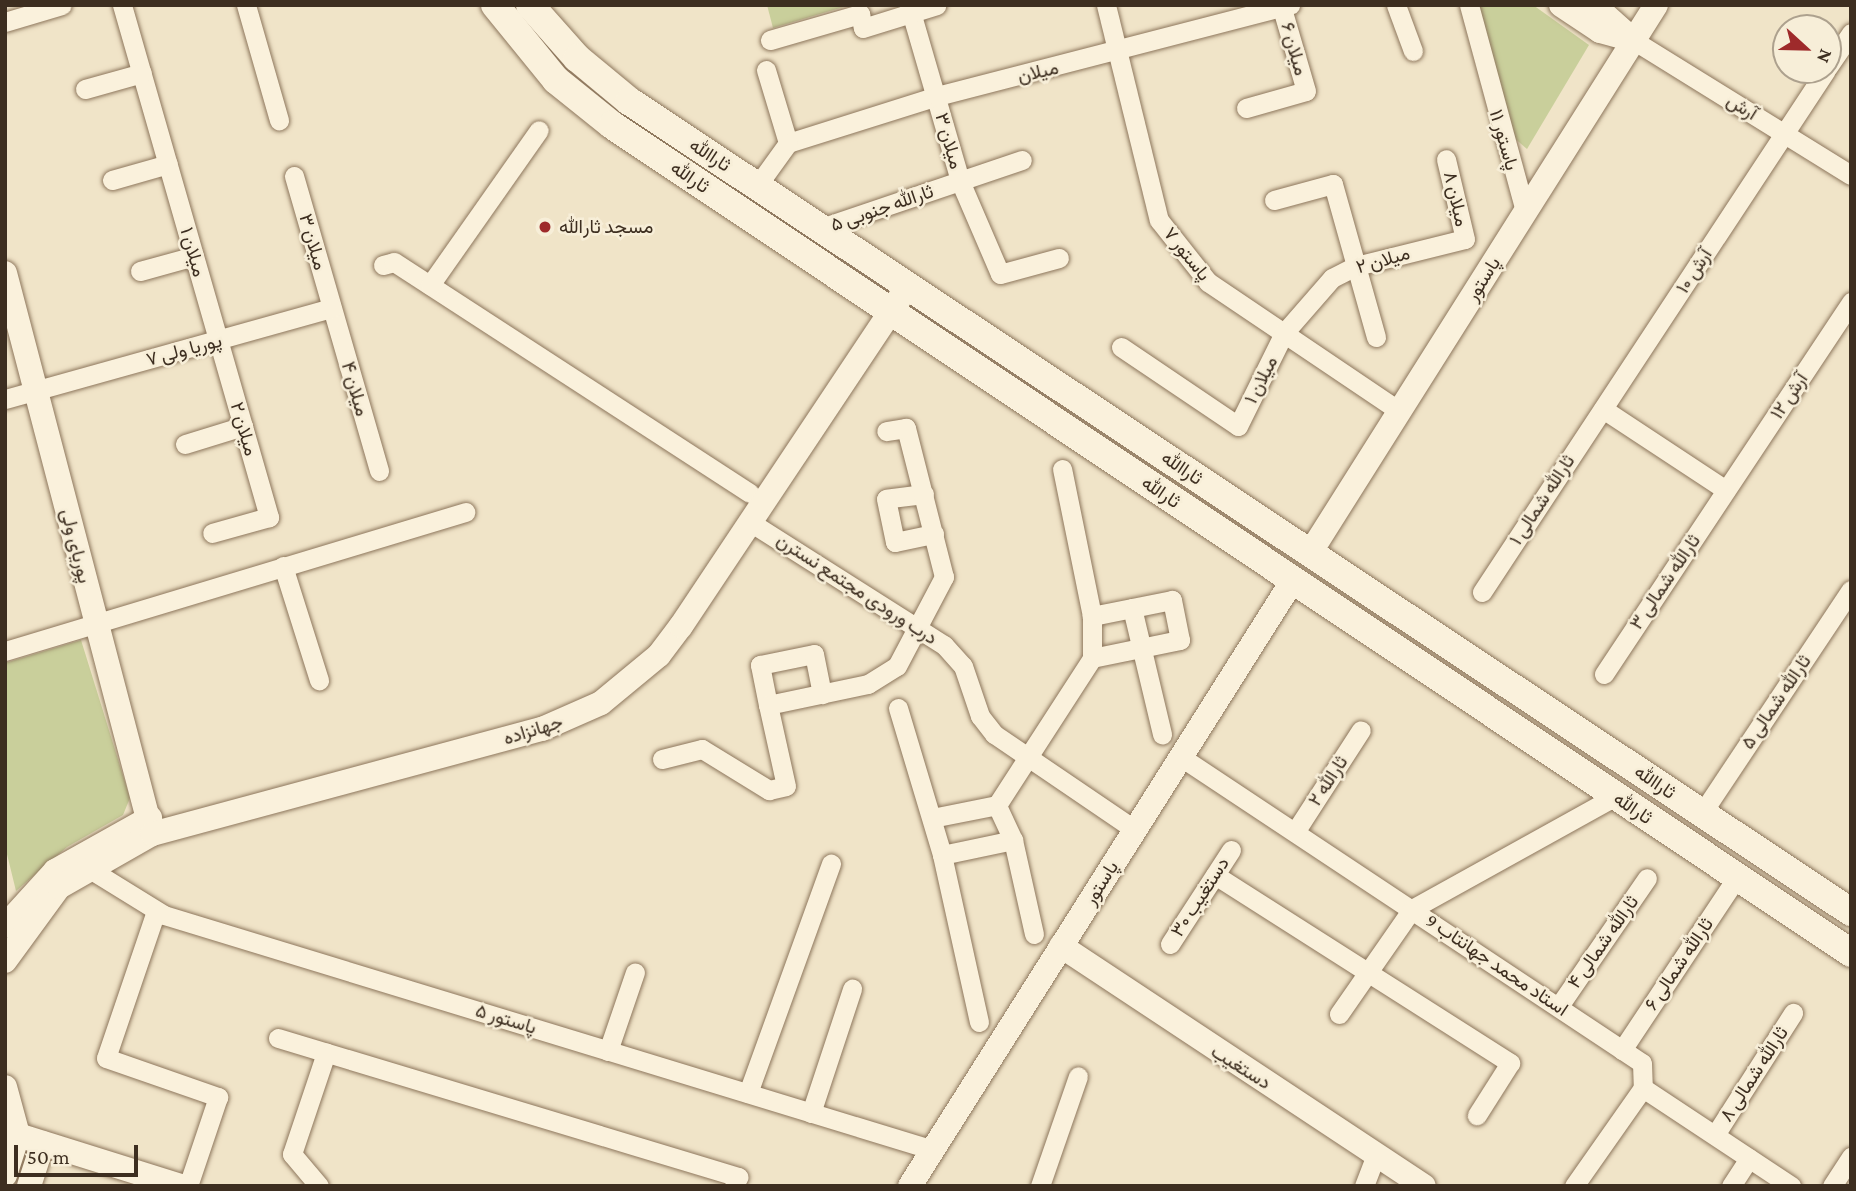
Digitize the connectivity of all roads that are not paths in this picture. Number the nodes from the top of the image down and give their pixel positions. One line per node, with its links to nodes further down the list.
1 (62, 5): 15 (street)
2 (122, 5): 21 (street)
3 (246, 5): 26 (street)
4 (495, 5): 51 (main road, ثارالله)
5 (530, 5): 37 (main road, ثاراالله)
6 (937, 5): 14 (street)
7 (1106, 5): 19 (street, پاستور ۷)
8 (1396, 5): 18 (street)
9 (1469, 5): 39 (street, پاستور ۱۱)
10 (1561, 5): 17 (street, آرش)
11 (1594, 5): 17 (street, آرش)
12 (1656, 5): 17 (street, پاستور)
13 (1284, 6): 19 (street, میلان); 25 (street, میلان ۶)
14 (910, 9): 16 (street); 24 (street, میلان ۳)
15 (5, 22)
16 (770, 40)
17 (1633, 40): 28 (street, آرش); 39 (street, پاستور)
18 (1413, 51)
19 (1118, 53): 24 (street, میلان); 53 (street, پاستور ۷)
20 (766, 70): 29 (street)
21 (142, 73): 23 (street); 32 (street)
22 (1817, 84): 28 (street, آرش ۱۰)
23 (85, 89)
24 (937, 96): 29 (street, میلان); 36 (street, میلان ۳)
25 (1246, 108)
26 (279, 120)
27 (538, 130): 49 (street)
28 (1784, 134): 33 (street, آرش); 59 (street, آرش ۱۰)
29 (788, 143): 37 (street)
30 (1446, 159): 41 (street, میلان ۸)
31 (1022, 160): 36 (street, ثارالله جنوبی ۵)
32 (168, 164): 35 (street); 42 (street, میلان ۱)
33 (1851, 175)
34 (294, 176): 52 (street, میلان ۳)
35 (112, 180)
36 (960, 181): 40 (street, ثارالله جنوبی ۵); 43 (street, میلان ۳)
37 (757, 186): 40 (main road, ثاراالله)
38 (1274, 200): 45 (street)
39 (1525, 211): 60 (street, پاستور)
40 (821, 228): 48 (main road, ثاراالله)
41 (1465, 239): 45 (street, میلان ۲)
42 (194, 256): 46 (street); 55 (street, میلان ۱)
43 (1059, 258)
44 (383, 265): 49 (street, درب ورودی مجتمع نسترن)
45 (1356, 266): 53 (street, میلان ۲); 54 (street)
46 (140, 271)
47 (5, 274): 57 (street, پوریای ولی)
48 (901, 281): 51 (street, جهانزاده); 72 (main road, ثاراالله)
49 (430, 285): 68 (street, درب ورودی مجتمع نسترن)
50 (1851, 302): 66 (street, آرش ۱۲)
51 (884, 307): 68 (street, جهانزاده); 74 (main road, ثارالله)
52 (332, 308): 55 (street, پوریا ولی ۷); 65 (street, میلان ۴)
53 (1284, 333): 56 (street, میلان ۱); 60 (street, پاستور ۷)
54 (1376, 337)
55 (219, 340): 57 (street, پوریا ولی ۷); 61 (street, میلان ۲)
56 (1121, 347)
57 (36, 390): 58 (street, پوریا ولی ۷); 79 (street, پوریای ولی)
58 (5, 399)
59 (1603, 409): 66 (street); 76 (street, ثارالله شمالی ۱)
60 (1399, 411): 72 (street, پاستور)
61 (243, 426): 63 (street); 70 (street, میلان ۲)
62 (886, 431): 67 (street)
63 (185, 444)
64 (1062, 470): 78 (street)
65 (379, 471)
66 (1726, 490): 84 (street, ثارالله شمالی ۳)
67 (924, 494): 71 (street); 71 (street)
68 (755, 506): 80 (street, درب ورودی مجتمع نسترن); 98 (street, جهانزاده)
69 (466, 512): 73 (street)
70 (212, 533)
71 (934, 534): 80 (street)
72 (1310, 553): 74 (main road); 96 (main road, ثاراالله)
73 (283, 566): 79 (street); 85 (street)
74 (1293, 580): 91 (street, پاستور); 94 (main road, ثارالله)
75 (1851, 590): 96 (street, ثارالله شمالی ۵)
76 (1482, 592)
77 (1132, 608): 78 (street); 81 (street); 81 (street)
78 (1092, 616): 83 (street)
79 (96, 623): 82 (street); 98 (street, پوریای ولی)
80 (919, 628): 86 (street); 92 (street, درب ورودی مجتمع نسترن)
81 (1141, 648): 83 (street); 90 (street)
82 (5, 651)
83 (1092, 657): 92 (street)
84 (1604, 674)
85 (319, 680)
86 (821, 694): 87 (street); 87 (street)
87 (768, 705): 93 (street)
88 (898, 708): 97 (street)
89 (1361, 730): 100 (street, ثارالله ۲)
90 (1162, 734)
91 (1181, 757): 99 (street, پاستور); 100 (street, استاد محمد جهانتاب 9)
92 (1028, 758): 95 (street); 99 (street, درب ورودی مجتمع نسترن)
93 (662, 759)
94 (1616, 796): 107 (main road, ثارالله); 109 (street)
95 (997, 805): 97 (street); 101 (street)
96 (1702, 813): 111 (main road, ثاراالله)
97 (932, 818): 103 (street)
98 (149, 826): 105 (street, جهانزاده); 112 (street, جهانزاده)
99 (1135, 830): 115 (street, پاستور)
100 (1295, 832): 109 (street, استاد محمد جهانتاب 9)
101 (1013, 840): 103 (street); 113 (street)
102 (1231, 849): 106 (street, دستغیب ۳۰)
103 (942, 855): 124 (street)
104 (831, 864): 132 (street)
105 (88, 868): 110 (street, پاستور ۵); 117 (street, جهانزاده)
106 (1215, 875): 114 (street, دستغیب ۳۰); 118 (street)
107 (1737, 877): 116 (main road, ثارالله); 126 (street, ثارالله شمالی ۶)
108 (1647, 878): 121 (street, ثارالله شمالی ۴)
109 (1412, 909): 118 (street); 121 (street, استاد محمد جهانتاب 9)
110 (156, 911): 127 (street, پاستور ۵); 145 (street)
111 (1851, 912)
112 (5, 926)
113 (1034, 934)
114 (1170, 944)
115 (1061, 946): 138 (street, پاستور); 139 (street, دستغیب)
116 (1851, 953)
117 (5, 961)
118 (1368, 971): 123 (street); 134 (street)
119 (635, 972): 127 (street)
120 (852, 989): 133 (street)
121 (1559, 1006): 126 (street, استاد محمد جهانتاب 9)
122 (1793, 1013): 136 (street, ثارالله شمالی ۸)
123 (1339, 1014)
124 (979, 1022)
125 (278, 1038): 128 (street)
126 (1622, 1050): 131 (street, استاد محمد جهانتاب 9)
127 (608, 1051): 132 (street, پاستور ۵)
128 (326, 1053): 146 (street); 147 (street)
129 (1078, 1076): 149 (street)
130 (5, 1087): 135 (street)
131 (1643, 1088): 136 (street); 152 (street)
132 (748, 1093): 133 (street, پاستور ۵)
133 (811, 1113): 138 (street, پاستور ۵)
134 (1477, 1115)
135 (12, 1133): 137 (street); 142 (street)
136 (1715, 1135): 141 (street)
137 (43, 1143): 143 (street); 144 (street)
138 (933, 1150): 148 (street, پاستور)
139 (1376, 1155): 150 (street); 151 (street, دستغیب)
140 (1851, 1157): 155 (street)
141 (1749, 1158): 153 (street); 154 (street)
142 (5, 1175)
143 (29, 1186)
144 (181, 1186)
145 (188, 1186)
146 (319, 1186)
147 (734, 1186)
148 (910, 1186)
149 (1040, 1186)
150 (1364, 1186)
151 (1424, 1186)
152 (1574, 1186)
153 (1731, 1186)
154 (1791, 1186)
155 (1832, 1186)

